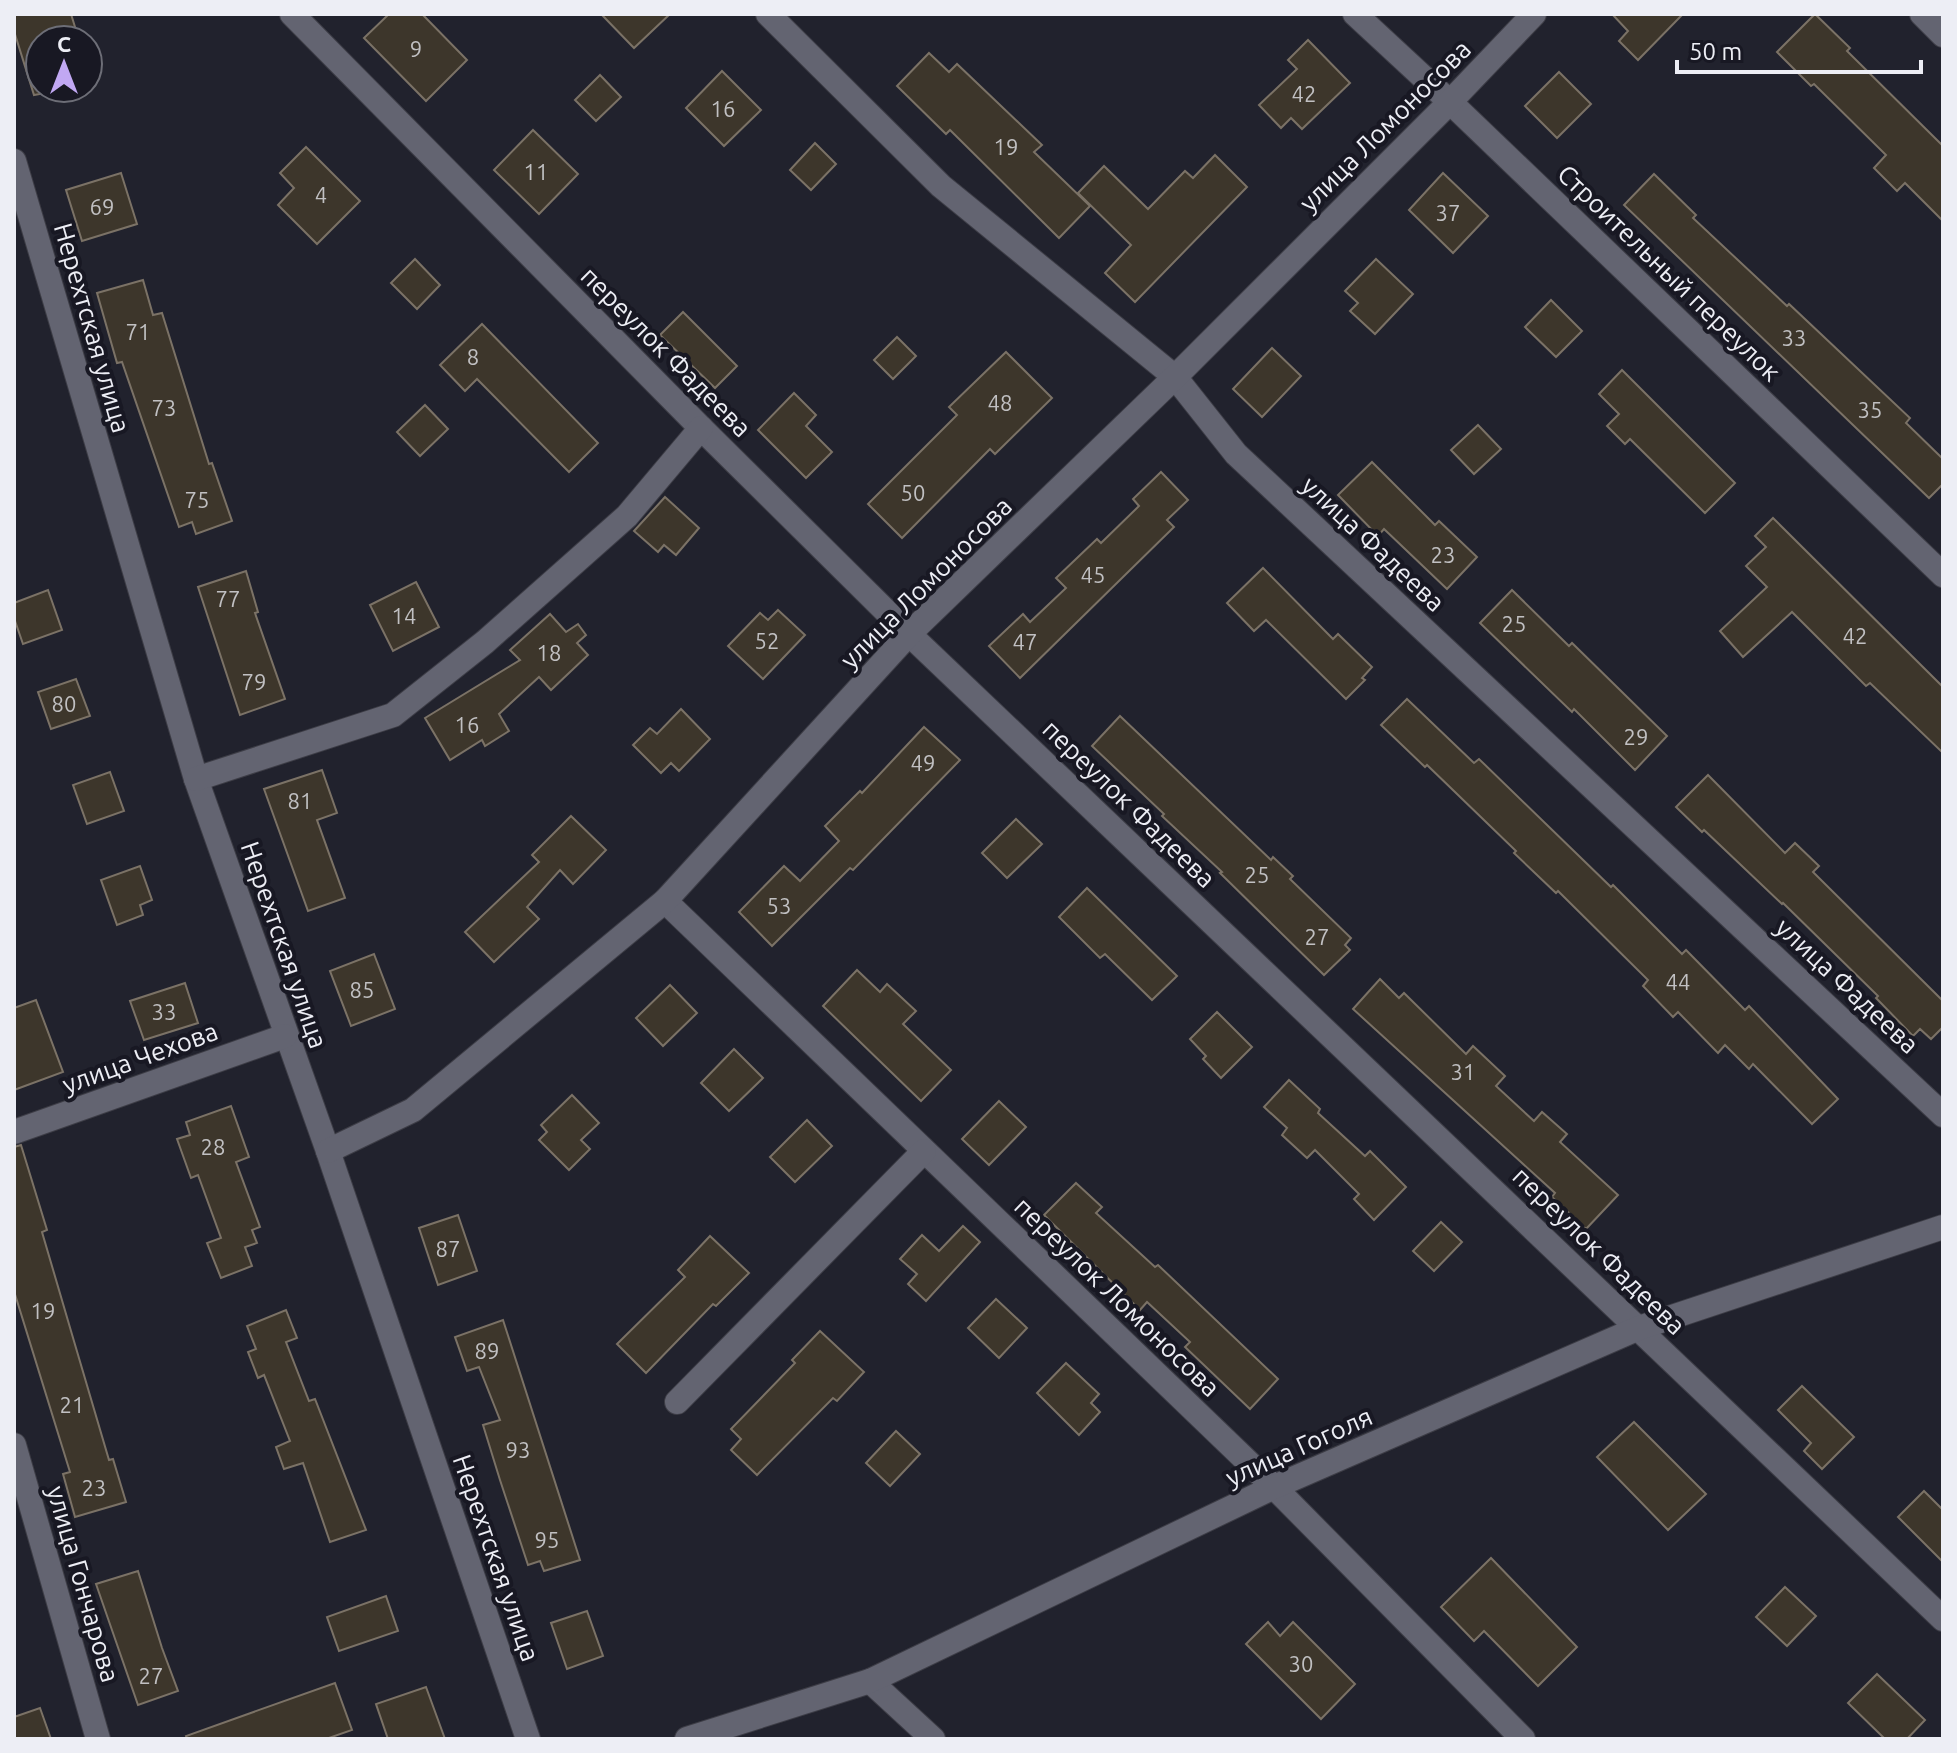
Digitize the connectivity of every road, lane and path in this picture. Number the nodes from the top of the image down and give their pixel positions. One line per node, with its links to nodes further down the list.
1 (292, 14): 10 (street, переулок Фадеева)
2 (768, 14): 9 (street, улица Фадеева)
3 (1355, 14): 7 (street, Строительный переулок)
4 (1534, 14): 7 (street, улица Ломоносова)
5 (1922, 14): 6 (street)
6 (1943, 35)
7 (1450, 102): 9 (street, улица Ломоносова); 11 (street, Строительный переулок)
8 (14, 161): 13 (street, Нерехтская улица)
9 (1175, 377): 12 (street, улица Ломоносова); 16 (street, улица Фадеева)
10 (701, 428): 12 (street, переулок Фадеева); 13 (street)
11 (1943, 575)
12 (909, 634): 14 (street, улица Ломоносова); 21 (street, переулок Фадеева)
13 (196, 779): 15 (street, Нерехтская улица)
14 (665, 901): 18 (street, улица Ломоносова); 19 (street, переулок Ломоносова)
15 (285, 1036): 17 (street, улица Чехова); 18 (street, Нерехтская улица)
16 (1943, 1115)
17 (14, 1132)
18 (328, 1151): 28 (street, Нерехтская улица)
19 (924, 1151): 22 (street); 24 (street, переулок Ломоносова)
20 (1943, 1227): 21 (street, улица Гоголя)
21 (1639, 1328): 24 (street, улица Гоголя); 25 (street, переулок Фадеева)
22 (677, 1402)
23 (14, 1445): 27 (street, улица Гончарова)
24 (1274, 1487): 26 (street, улица Гоголя); 31 (street, переулок Ломоносова)
25 (1943, 1619)
26 (870, 1681): 29 (street, улица Гоголя); 30 (street)
27 (98, 1739)
28 (528, 1739)
29 (687, 1739)
30 (933, 1739)
31 (1523, 1739)

